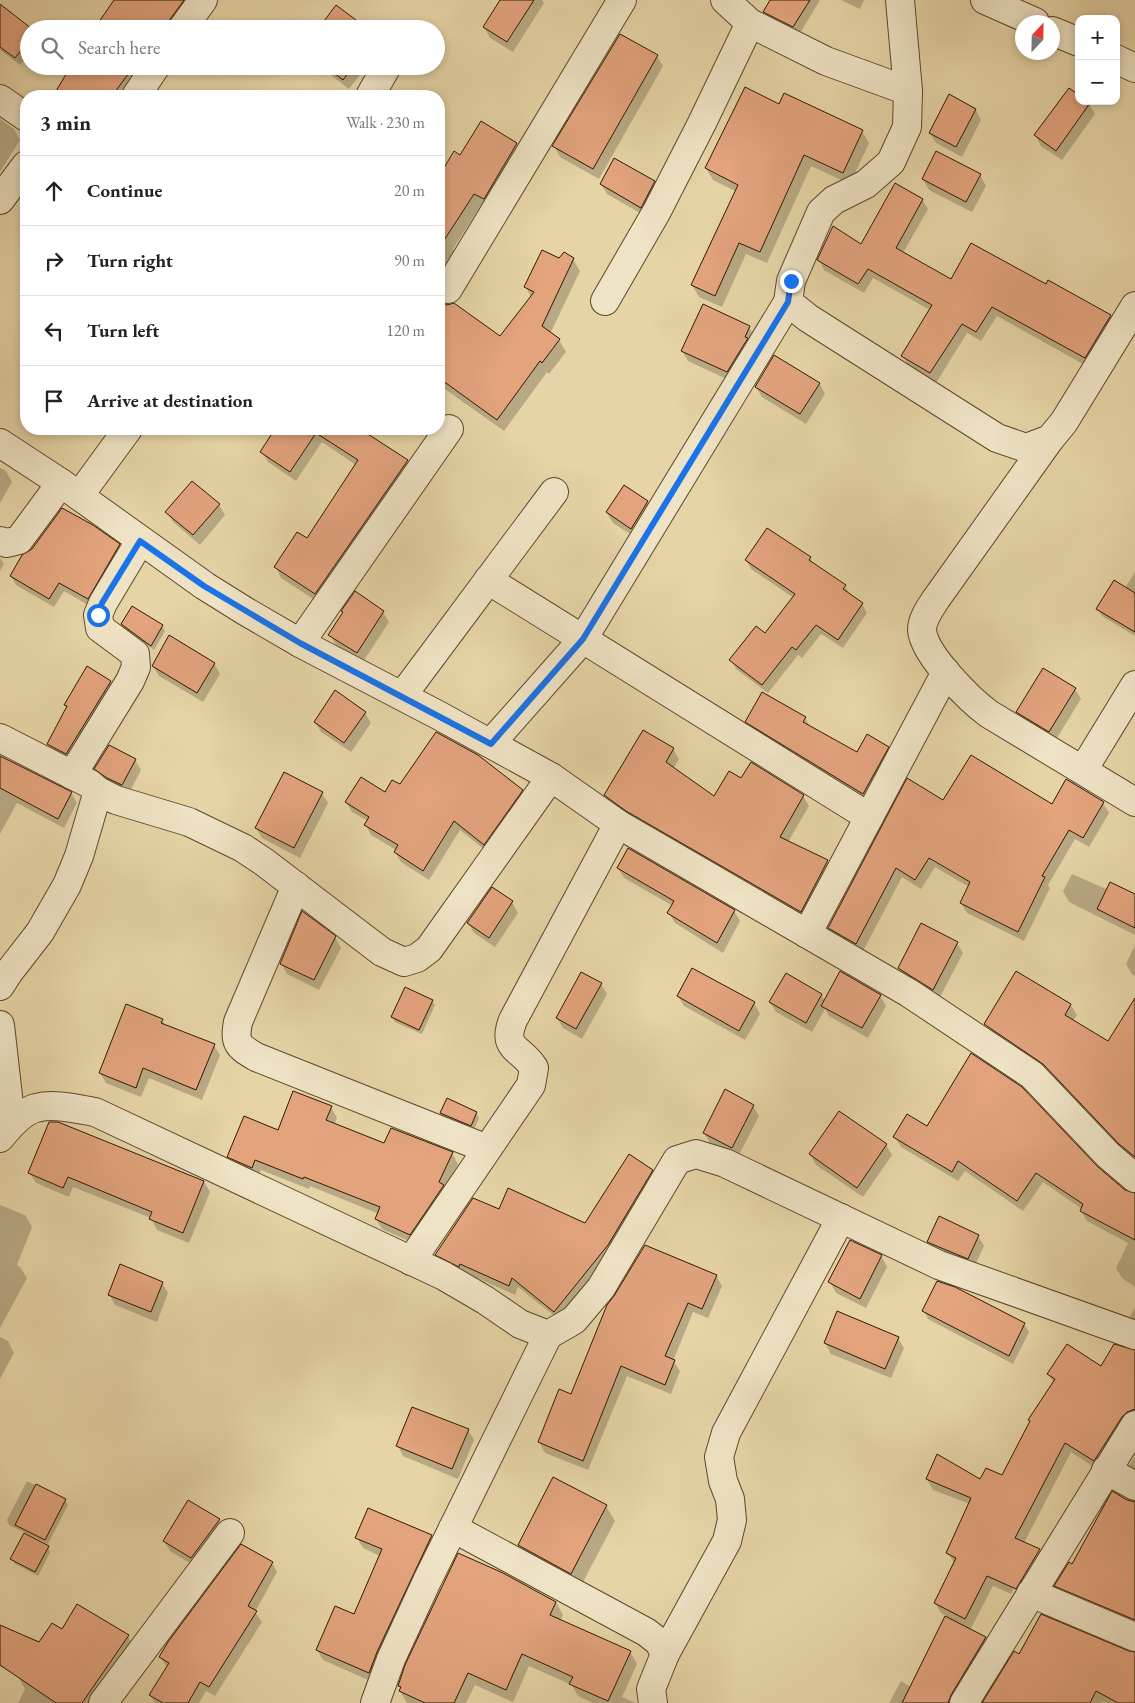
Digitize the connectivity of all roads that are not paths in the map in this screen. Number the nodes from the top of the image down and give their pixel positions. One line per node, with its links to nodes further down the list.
1 (204, 0): 7 (street)
2 (622, 0): 22 (street)
3 (724, 0): 8 (street)
4 (900, 0): 17 (street)
5 (985, 0): 6 (street)
6 (1019, 15)
7 (189, 20)
8 (750, 23): 17 (street); 23 (street)
9 (1060, 34): 10 (street)
10 (1075, 40)
11 (1120, 62): 12 (street)
12 (1135, 68)
13 (150, 75): 15 (street)
14 (382, 75): 16 (street)
15 (140, 90)
16 (373, 90)
17 (908, 91): 24 (street)
18 (0, 99): 19 (street)
19 (20, 113)
20 (20, 173): 21 (street)
21 (0, 200)
22 (448, 289)
23 (605, 301)
24 (788, 302): 28 (street); 35 (street)
25 (1135, 306): 28 (street)
26 (450, 429): 36 (street)
27 (122, 435): 30 (street)
28 (1050, 439): 37 (street)
29 (0, 443): 30 (street)
30 (70, 490): 32 (street); 33 (street)
31 (554, 492): 34 (street)
32 (0, 541)
33 (140, 541): 36 (street); 43 (street)
34 (488, 580): 35 (street); 39 (street)
35 (583, 639): 41 (street); 47 (street)
36 (300, 643): 39 (street)
37 (946, 672): 42 (street); 47 (street)
38 (1135, 685): 42 (street)
39 (402, 696): 41 (street)
40 (0, 738): 43 (street)
41 (491, 744): 44 (street)
42 (1083, 770): 46 (street)
43 (72, 775): 45 (street)
44 (551, 777): 48 (street); 49 (street)
45 (98, 791): 49 (street); 51 (street)
46 (1135, 802)
47 (869, 817): 50 (street)
48 (618, 824): 50 (street); 54 (street)
49 (296, 886): 54 (street)
50 (807, 934): 55 (street)
51 (0, 986)
52 (0, 1025): 53 (street)
53 (6, 1131): 57 (street)
54 (487, 1149): 57 (street)
55 (1135, 1178)
56 (841, 1218): 58 (street); 59 (street); 67 (street)
57 (411, 1261): 58 (street)
58 (548, 1335): 63 (street)
59 (1135, 1335)
60 (1135, 1425): 61 (street)
61 (1106, 1470): 62 (street); 65 (street)
62 (1135, 1486)
63 (454, 1528): 67 (street); 69 (street)
64 (230, 1533): 68 (street)
65 (1031, 1593): 66 (street); 71 (street)
66 (1135, 1637)
67 (665, 1654): 70 (street)
68 (103, 1703)
69 (375, 1703)
70 (653, 1703)
71 (964, 1703)

